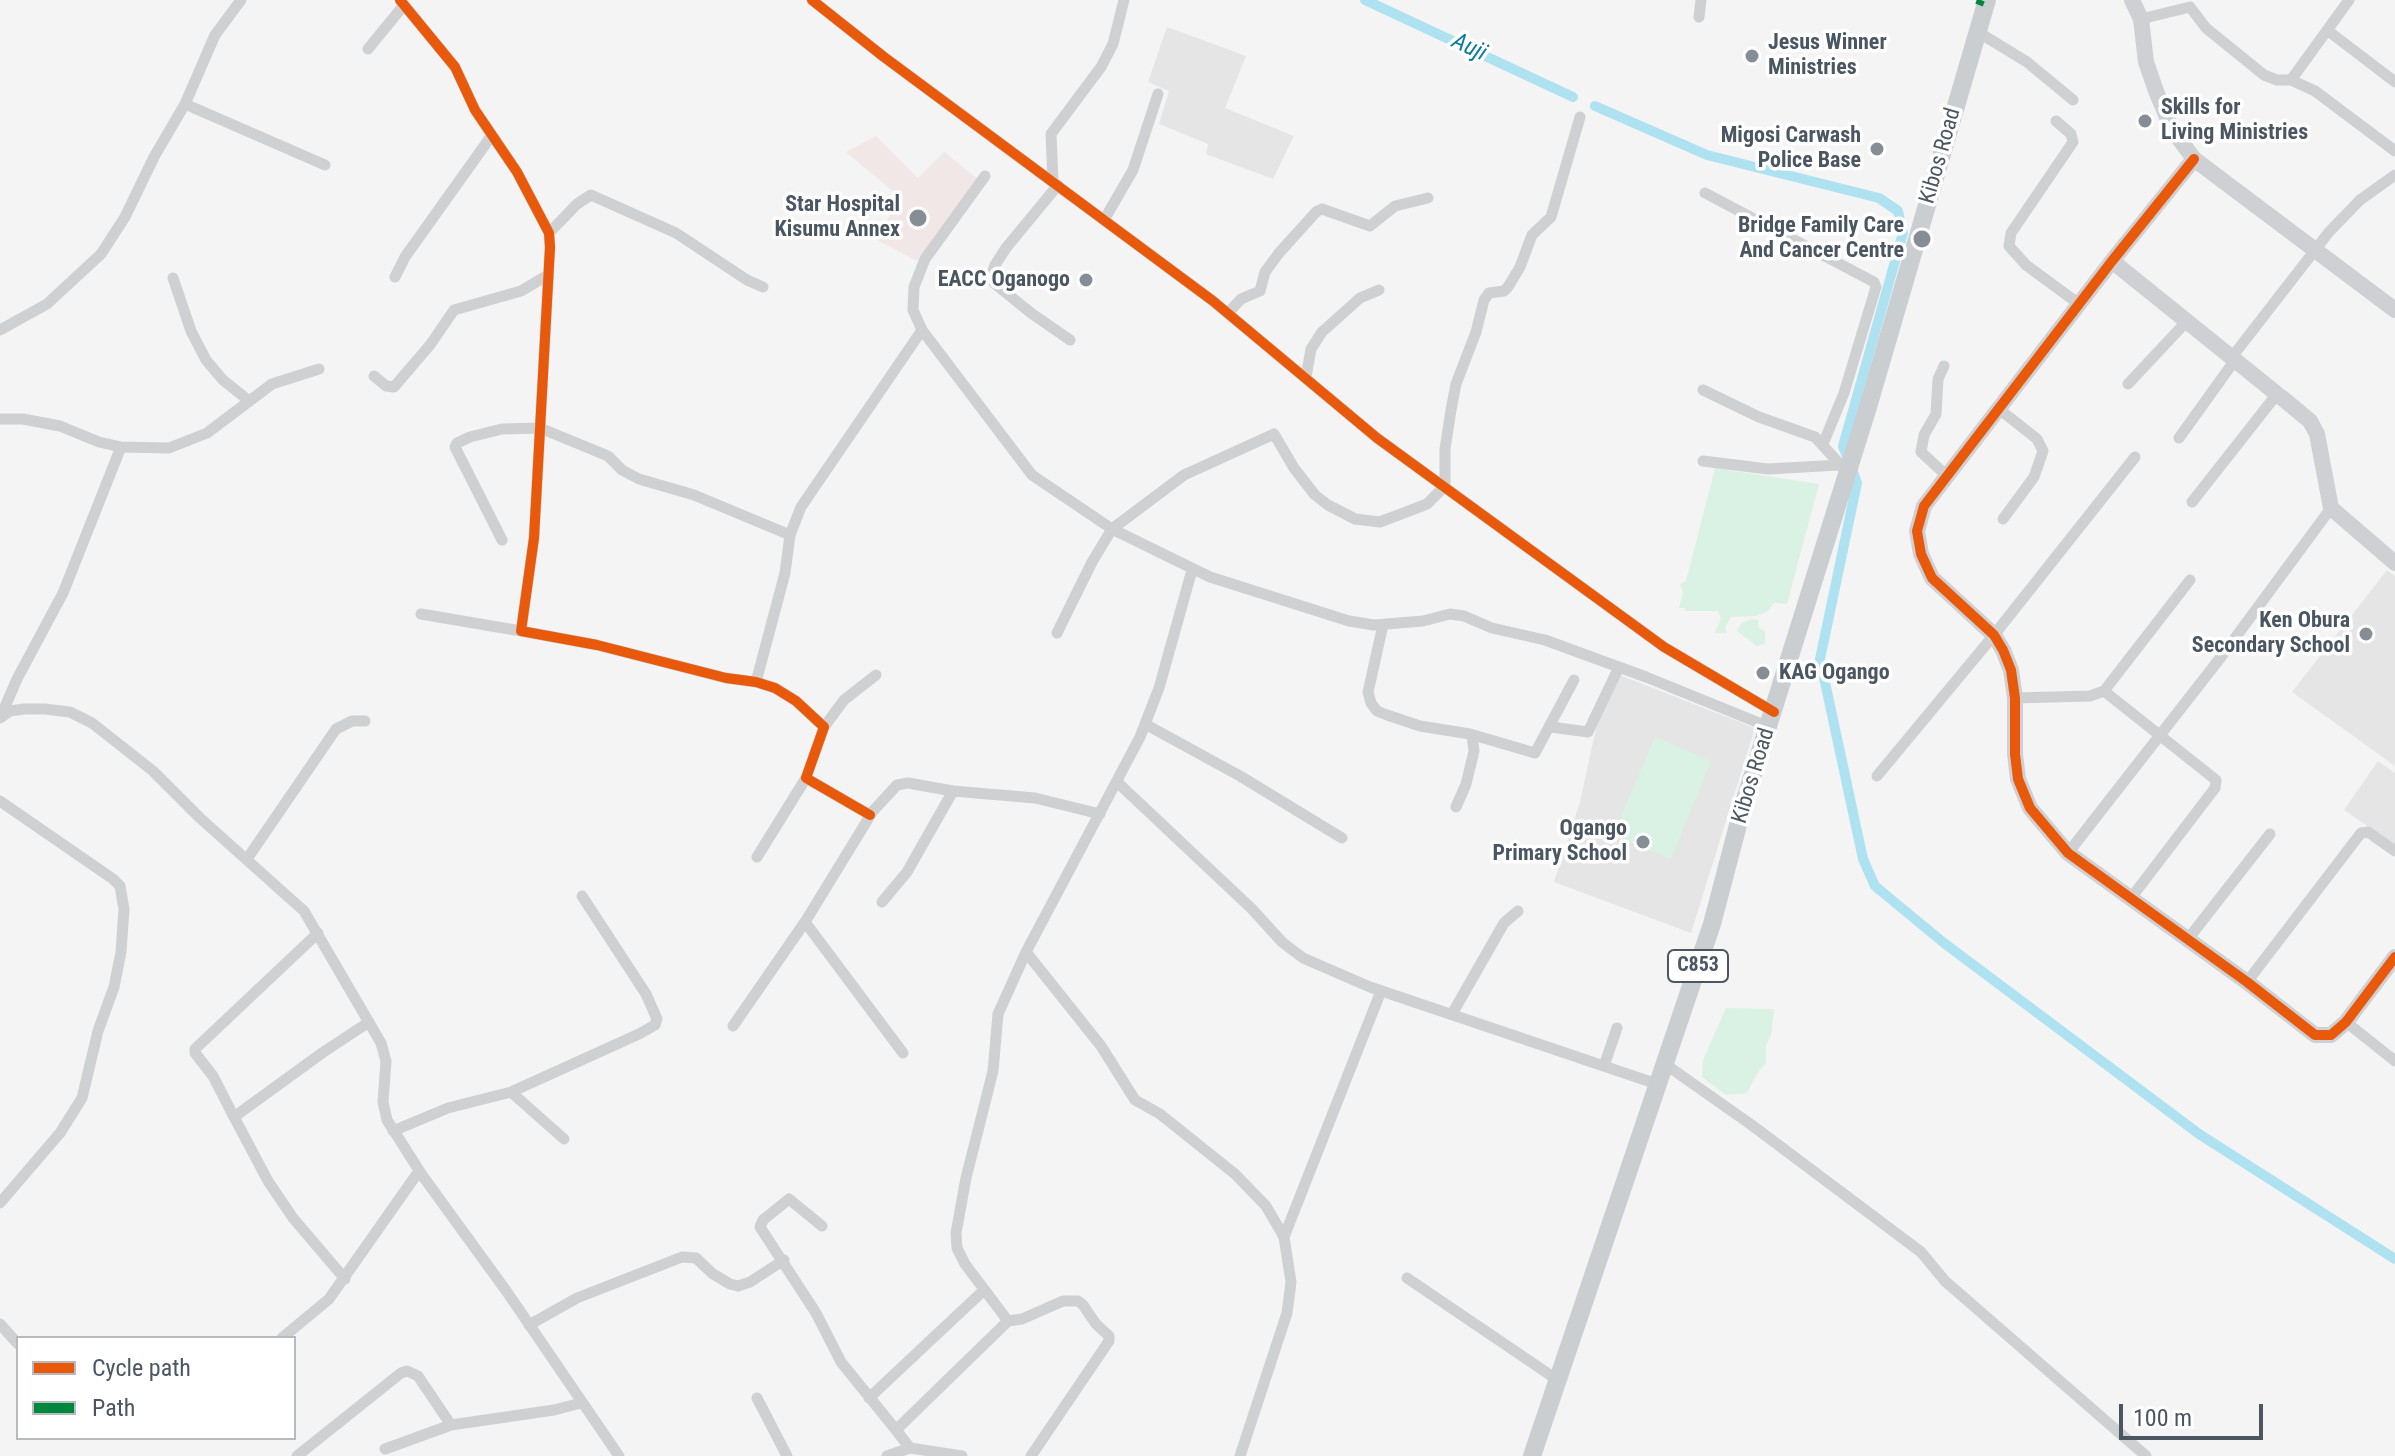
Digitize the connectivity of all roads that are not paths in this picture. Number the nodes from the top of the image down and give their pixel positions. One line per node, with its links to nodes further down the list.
1 (241, 0): 19 (street)
2 (812, 0): 28 (street)
3 (1124, 0): 28 (street)
4 (1701, 0): 10 (street)
5 (2132, 0): 11 (street)
6 (2349, 0): 12 (street)
7 (1982, 2): 13 (main road, Kibos Road / C853)
8 (402, 3): 14 (street); 22 (street)
9 (2189, 4): 11 (street); 15 (street)
10 (1699, 17)
11 (2141, 19): 24 (street)
12 (2327, 30): 15 (street); 16 (street)
13 (1978, 32): 18 (street); 64 (main road, Kibos Road / C853)
14 (368, 49)
15 (2291, 80): 23 (street)
16 (2395, 82)
17 (1158, 94): 31 (street)
18 (2073, 100)
19 (185, 104): 25 (street); 44 (street)
20 (1580, 117): 66 (street)
21 (2056, 121): 40 (street)
22 (492, 135): 32 (street); 36 (street)
23 (2395, 151)
24 (2194, 159): 33 (street); 34 (street)
25 (325, 165)
26 (2395, 175): 33 (street)
27 (985, 176): 45 (street)
28 (1055, 183): 31 (street); 46 (street)
29 (1705, 193): 60 (street)
30 (1428, 198): 42 (street)
31 (1104, 220): 42 (street)
32 (549, 233): 35 (street); 38 (street)
33 (2314, 249): 41 (street); 47 (street)
34 (2112, 261): 40 (street); 43 (street)
35 (548, 275): 50 (street); 58 (street)
36 (395, 277)
37 (173, 278): 55 (street)
38 (763, 287)
39 (1379, 290): 51 (street)
40 (2079, 304): 56 (street)
41 (2395, 310)
42 (1228, 313): 51 (street)
43 (2187, 321): 47 (street); 52 (street)
44 (0, 330)
45 (922, 330): 70 (street); 71 (street)
46 (1070, 340)
47 (2233, 358): 54 (street); 59 (street)
48 (1944, 366): 65 (street)
49 (319, 369): 55 (street)
50 (374, 376)
51 (1306, 377): 66 (street)
52 (2128, 384)
53 (1703, 390): 60 (street)
54 (2279, 395): 67 (street); 68 (street)
55 (248, 400): 61 (street)
56 (1999, 409): 65 (street); 69 (street)
57 (0, 419): 61 (street)
58 (540, 428): 71 (street); 72 (street); 78 (street)
59 (2179, 438)
60 (1823, 444): 64 (street)
61 (121, 447): 87 (street)
62 (2135, 457): 80 (street)
63 (1703, 461): 64 (street)
64 (1845, 470): 88 (main road, Kibos Road / C853)
65 (1947, 476): 80 (street)
66 (1445, 486): 70 (street); 88 (street)
67 (2192, 502)
68 (2331, 508): 73 (street); 93 (street)
69 (2003, 519)
70 (1112, 529): 74 (street); 79 (street)
71 (790, 535): 84 (street)
72 (502, 540)
73 (2395, 563)
74 (1192, 570): 77 (street); 90 (street)
75 (2190, 580): 85 (street)
76 (421, 614): 78 (street)
77 (1383, 625): 81 (street); 94 (street)
78 (521, 631): 84 (street)
79 (1057, 633)
80 (1994, 635): 86 (street); 95 (street)
81 (1619, 667): 88 (street); 92 (street)
82 (876, 675): 91 (street)
83 (1574, 680): 92 (street)
84 (756, 682): 91 (street)
85 (2104, 691): 86 (street); 93 (street)
86 (2015, 698): 106 (street)
87 (0, 717): 108 (street)
88 (1771, 719): 127 (main road, Kibos Road / C853)
89 (365, 721): 108 (street)
90 (1145, 724): 97 (street); 104 (street)
91 (824, 727): 96 (street)
92 (1551, 727): 94 (street)
93 (2161, 734): 106 (street); 110 (street)
94 (1472, 735): 100 (street)
95 (1877, 776)
96 (806, 778): 102 (street); 107 (street)
97 (1117, 782): 101 (street); 119 (street)
98 (953, 791): 101 (street); 102 (street); 111 (street)
99 (0, 801): 135 (street)
100 (1456, 807)
101 (1100, 814): 116 (street)
102 (870, 815): 113 (street)
103 (2270, 834): 115 (street)
104 (1342, 838)
105 (2395, 851): 118 (street)
106 (2068, 853): 110 (street)
107 (757, 857)
108 (247, 859): 114 (street)
109 (582, 896): 130 (street)
110 (2131, 898): 115 (street)
111 (882, 902)
112 (1518, 911): 120 (street)
113 (805, 922): 123 (street); 125 (street)
114 (318, 933): 121 (street); 131 (street)
115 (2188, 939): 118 (street)
116 (1026, 952): 137 (street); 141 (street)
117 (2395, 957): 122 (street)
118 (2247, 982): 122 (street)
119 (1381, 991): 120 (street); 137 (street)
120 (1452, 1014): 128 (street)
121 (369, 1022): 131 (street); 132 (street)
122 (2346, 1022): 126 (street)
123 (733, 1026)
124 (1617, 1028): 128 (street)
125 (903, 1053)
126 (2395, 1061)
127 (1665, 1064): 129 (main road, Kibos Road / C853); 163 (street)
128 (1604, 1066): 129 (street)
129 (1657, 1084): 147 (main road, Kibos Road / C853)
130 (511, 1092): 132 (street); 133 (street)
131 (234, 1117): 140 (street)
132 (393, 1131): 134 (street)
133 (564, 1139)
134 (419, 1171): 140 (street); 144 (street)
135 (0, 1203)
136 (822, 1226): 138 (street)
137 (1284, 1237): 161 (street)
138 (784, 1260): 144 (street); 149 (street)
139 (1407, 1278): 147 (street)
140 (345, 1279): 145 (street)
141 (983, 1291): 142 (street); 149 (street)
142 (1008, 1321): 152 (street); 160 (street)
143 (0, 1324): 146 (street)
144 (529, 1325): 150 (street)
145 (285, 1336)
146 (16, 1342)
147 (1559, 1381): 162 (main road, Kibos Road / C853)
148 (757, 1398): 157 (street)
149 (869, 1398): 152 (street)
150 (581, 1403): 151 (street); 156 (street)
151 (451, 1425): 154 (street); 155 (street)
152 (896, 1430): 153 (street)
153 (910, 1448): 158 (street); 159 (street)
154 (385, 1449)
155 (297, 1456)
156 (619, 1456)
157 (787, 1456)
158 (887, 1456)
159 (962, 1456)
160 (1031, 1456)
161 (1240, 1456)
162 (1532, 1456)
163 (2146, 1456)

